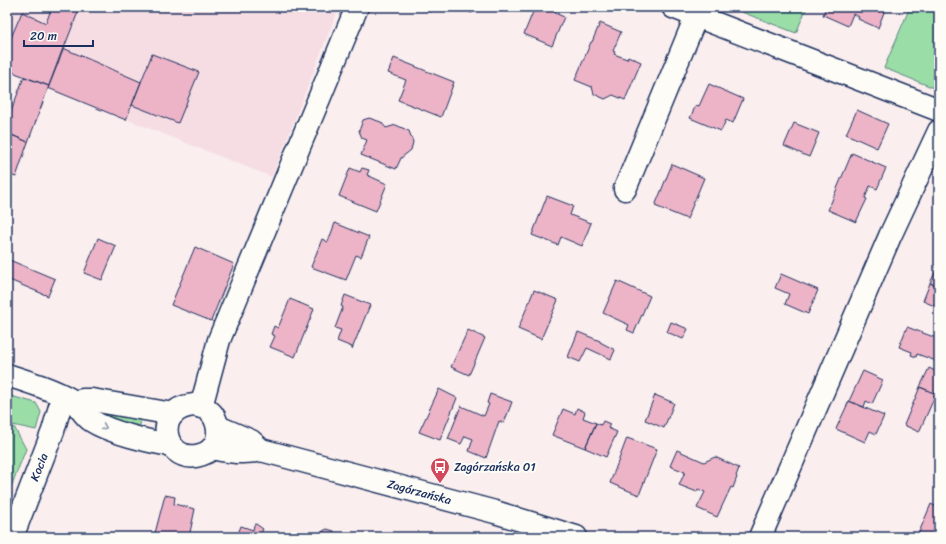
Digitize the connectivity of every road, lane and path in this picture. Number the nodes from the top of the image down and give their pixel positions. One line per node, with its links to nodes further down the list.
1 (357, 7): 9 (street)
2 (674, 7): 3 (street)
3 (698, 12): 4 (street); 6 (street)
4 (939, 110)
5 (939, 131): 17 (street)
6 (625, 189)
7 (7, 375): 8 (street)
8 (69, 399): 10 (street); 12 (street, one-way to 12); 15 (street, Kocia)
9 (201, 407): 10 (street); 11 (street)
10 (173, 414): 12 (street)
11 (218, 427): 13 (street); 14 (street, Zagórzańska)
12 (171, 445): 13 (street)
13 (213, 448): 14 (street, Zagórzańska)
14 (262, 450): 16 (street, Zagórzańska)
15 (12, 537)
16 (576, 537)
17 (760, 537)

